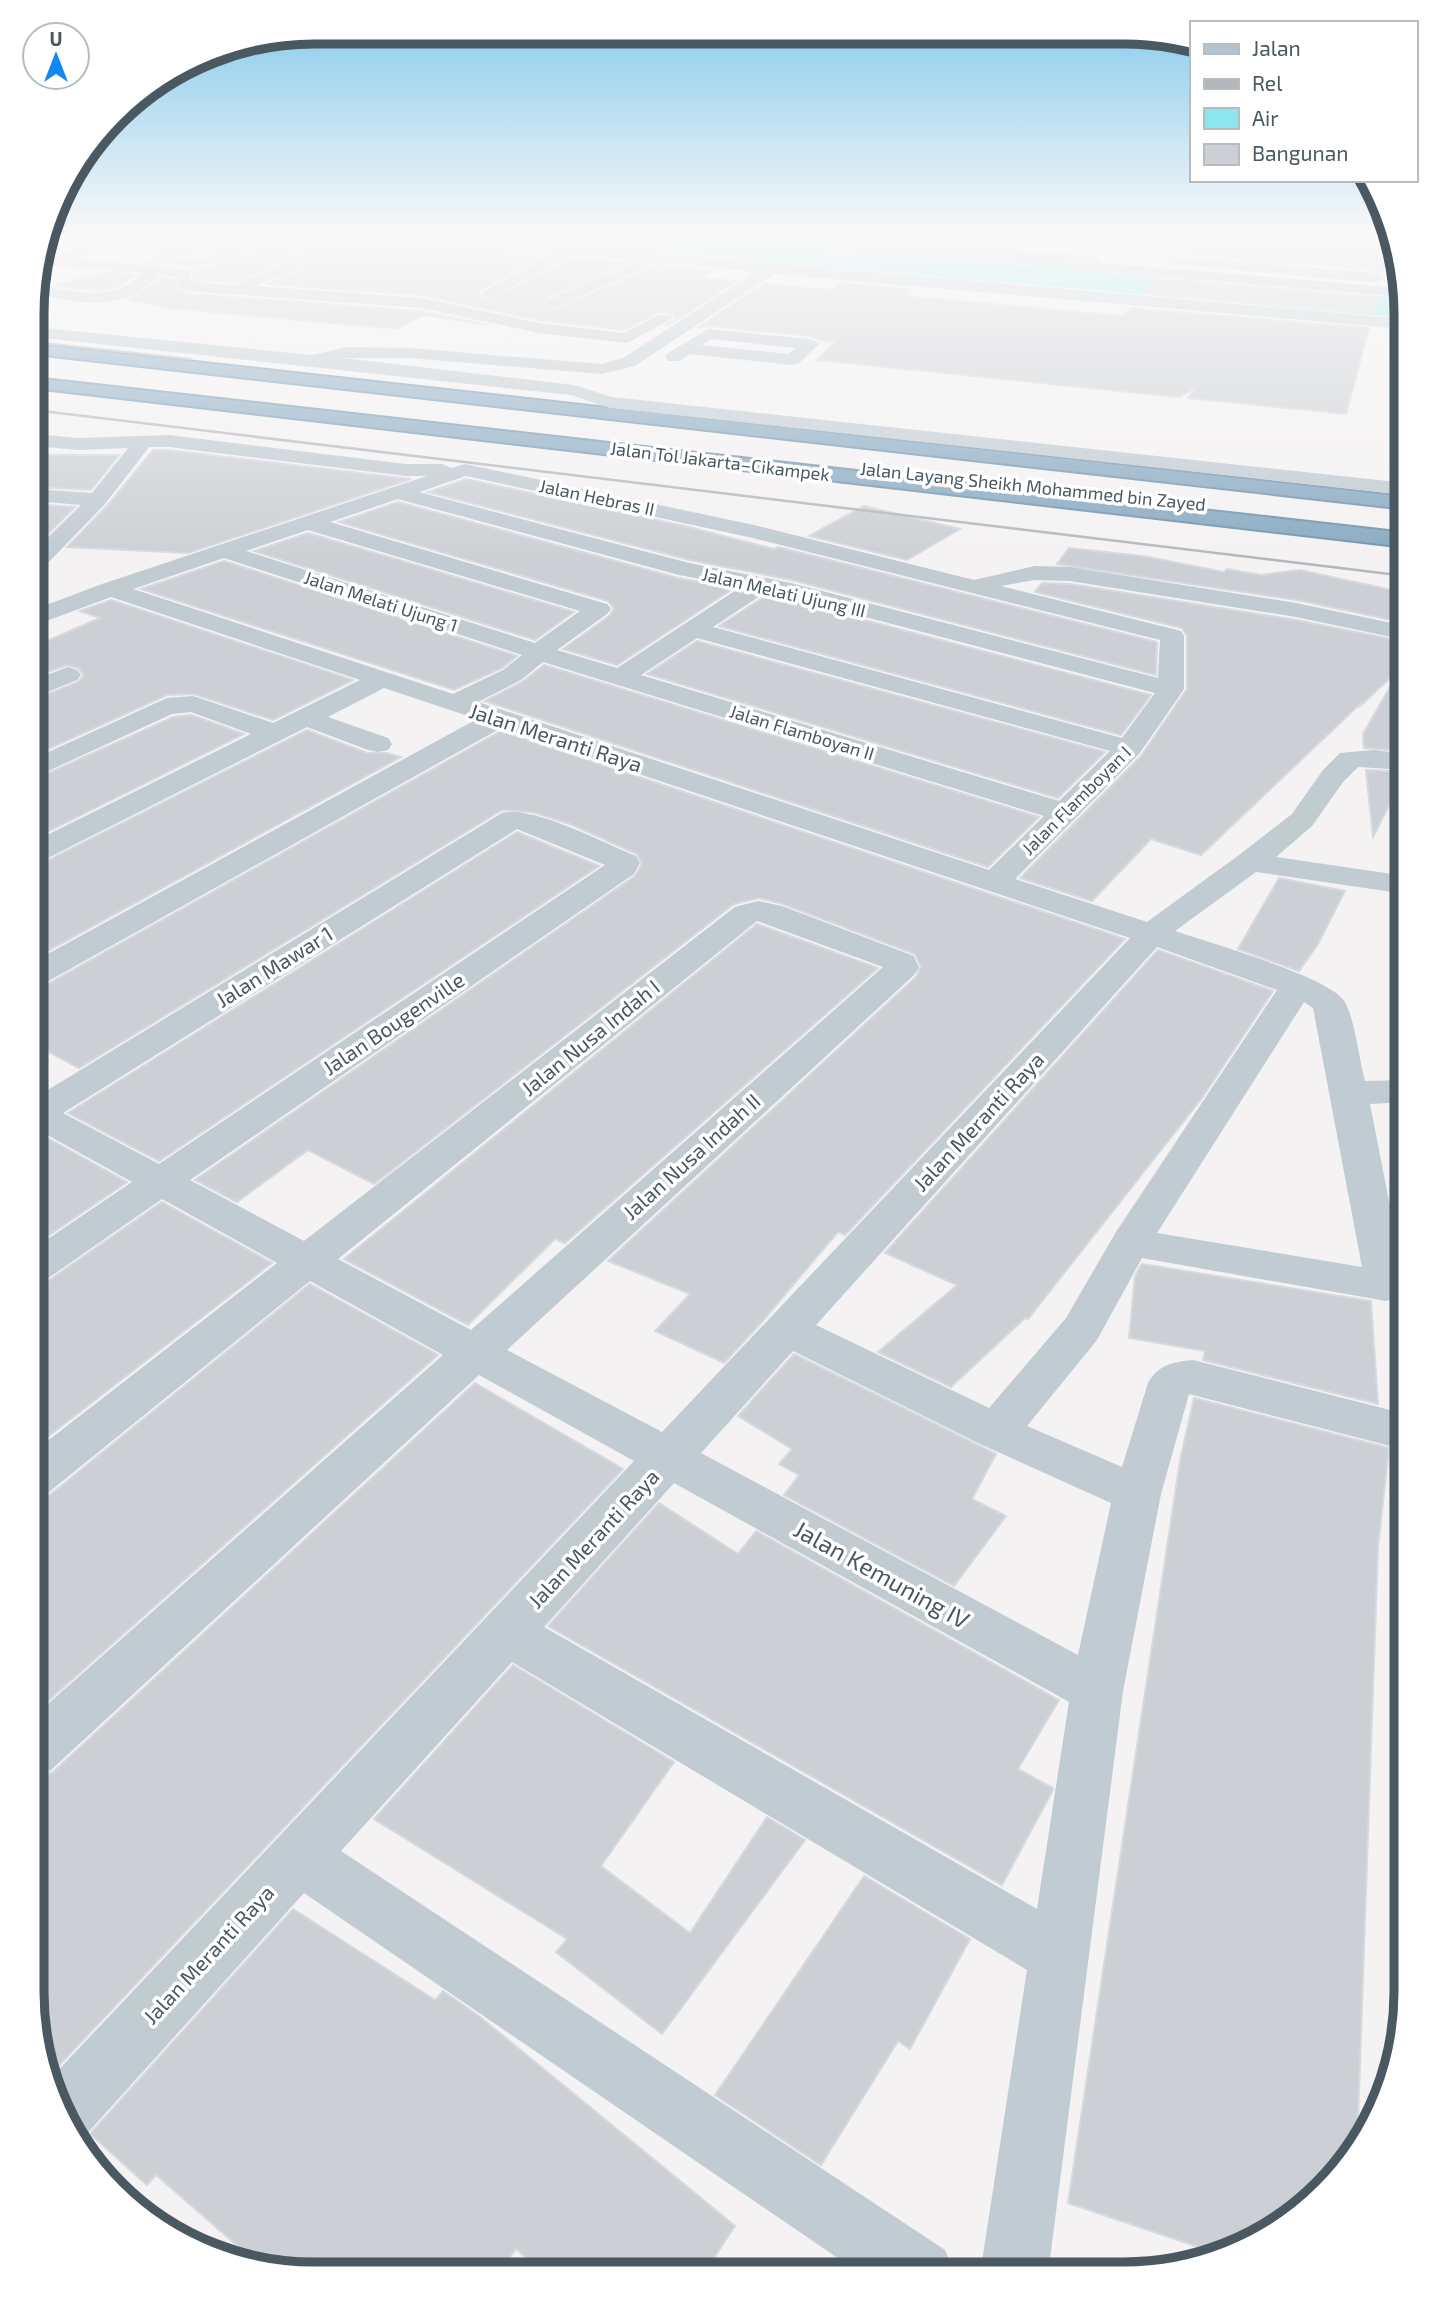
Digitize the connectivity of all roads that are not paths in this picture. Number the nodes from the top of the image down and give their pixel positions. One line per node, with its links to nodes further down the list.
1 (169, 346): 8 (street)
2 (654, 346): 9 (street)
3 (691, 346): 5 (street)
4 (809, 346): 5 (street)
5 (687, 348): 9 (street)
6 (44, 350): 19 (highway, Jalan Tol Jakarta–Cikampek)
7 (44, 360): 20 (highway, Jalan Layang Sheikh Mohammed bin Zayed)
8 (312, 360): 9 (street); 15 (street)
9 (629, 362)
10 (44, 373): 22 (highway, Jalan Layang Sheikh Mohammed bin Zayed)
11 (44, 384): 26 (highway, Jalan Tol Jakarta–Cikampek)
12 (44, 441): 13 (street, Jalan Hebras II)
13 (145, 441): 14 (street, Jalan Hebras II); 18 (street)
14 (465, 470): 16 (street); 23 (street, Jalan Hebras II)
15 (1394, 488)
16 (398, 493): 21 (street); 30 (street, Jalan Melati Ujung III)
17 (44, 496): 18 (street)
18 (98, 500): 25 (street)
19 (1394, 502)
20 (1394, 511)
21 (308, 523): 27 (street); 38 (street)
22 (1394, 528)
23 (754, 532): 29 (street, Jalan Hebras II); 30 (street)
24 (44, 536): 25 (street)
25 (59, 537): 28 (street)
26 (1394, 539)
27 (225, 551): 33 (street); 38 (street, Jalan Melati Ujung 1)
28 (44, 553)
29 (846, 554): 32 (street, Jalan Hebras II); 34 (street)
30 (687, 570): 31 (street, Jalan Melati Ujung III)
31 (761, 585): 34 (street, Jalan Melati Ujung III); 36 (street)
32 (970, 586): 37 (street); 43 (street, Jalan Hebras II)
33 (110, 589): 35 (street); 41 (street, Jalan Meranti Raya)
34 (790, 590): 43 (street, Jalan Melati Ujung III)
35 (44, 615)
36 (691, 629): 40 (street); 49 (street)
37 (1394, 630)
38 (537, 652): 40 (street, Jalan Flamboyan II); 44 (street)
39 (68, 675): 42 (street)
40 (622, 676): 52 (street, Jalan Flamboyan II)
41 (382, 679): 44 (street, Jalan Meranti Raya); 45 (street)
42 (44, 685)
43 (1171, 690): 49 (street, Jalan Flamboyan I)
44 (455, 703): 46 (street, Jalan Meranti Raya)
45 (306, 718): 47 (street); 48 (street)
46 (499, 718): 56 (street, Jalan Meranti Raya); 60 (street)
47 (274, 733): 51 (street); 54 (street)
48 (378, 744)
49 (1129, 748): 52 (street, Jalan Flamboyan I)
50 (1394, 760): 55 (street)
51 (44, 765)
52 (1066, 813): 56 (street, Jalan Flamboyan I)
53 (512, 819): 64 (street, Jalan Mawar 1); 66 (street, Jalan Bougenville)
54 (44, 848)
55 (1250, 862): 57 (street); 58 (street)
56 (994, 882): 58 (street, Jalan Meranti Raya)
57 (1394, 883)
58 (1151, 934): 61 (street); 70 (street, Jalan Meranti Raya)
59 (899, 960): 69 (street, Jalan Nusa Indah I); 71 (street, Jalan Nusa Indah II)
60 (44, 970)
61 (1297, 986): 63 (street); 67 (street)
62 (1394, 1091): 63 (street)
63 (1349, 1093): 67 (street)
64 (44, 1108)
65 (44, 1119): 66 (street, Jalan Kemuning IV)
66 (160, 1181): 68 (street, Jalan Bougenville); 69 (street, Jalan Kemuning IV)
67 (1130, 1242): 73 (street)
68 (44, 1261)
69 (308, 1261): 71 (street, Jalan Kemuning IV); 75 (street, Jalan Nusa Indah I)
70 (786, 1329): 73 (street); 74 (street, Jalan Meranti Raya)
71 (474, 1351): 74 (street, Jalan Kemuning IV); 79 (street)
72 (1394, 1429): 76 (street)
73 (996, 1432): 76 (street)
74 (668, 1456): 77 (street, Jalan Meranti Raya); 78 (street, Jalan Kemuning IV)
75 (44, 1470)
76 (1138, 1494): 78 (street)
77 (507, 1632): 80 (street, Jalan Meranti Raya); 81 (street)
78 (1097, 1691): 81 (street)
79 (44, 1741)
80 (299, 1856): 82 (street, Jalan Meranti Raya); 83 (street)
81 (1060, 1956): 84 (street)
82 (69, 2106)
83 (903, 2262)
84 (1016, 2262)

